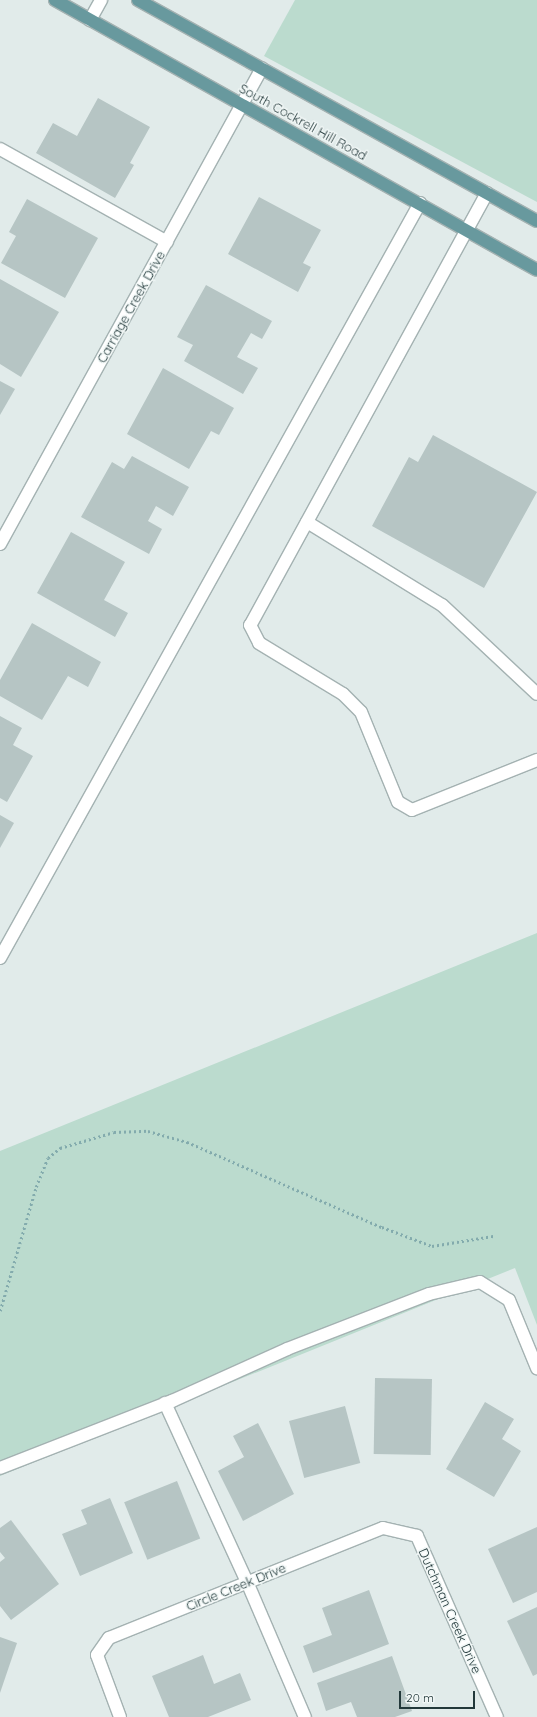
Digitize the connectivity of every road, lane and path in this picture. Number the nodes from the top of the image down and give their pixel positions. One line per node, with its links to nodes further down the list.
1 (55, 0): 4 (main road, South Cockrell Hill Road)
2 (101, 0): 4 (street)
3 (138, 0): 5 (main road, South Cockrell Hill Road)
4 (90, 20): 6 (main road, South Cockrell Hill Road)
5 (262, 68): 6 (street, Carriage Creek Drive); 8 (main road, South Cockrell Hill Road)
6 (243, 104): 9 (main road, South Cockrell Hill Road); 12 (street, Carriage Creek Drive)
7 (0, 149): 12 (street)
8 (487, 193): 10 (main road, South Cockrell Hill Road); 11 (street)
9 (420, 203): 11 (main road, South Cockrell Hill Road); 18 (street)
10 (537, 220)
11 (467, 230): 13 (main road, South Cockrell Hill Road); 14 (street)
12 (167, 242): 15 (street, Carriage Creek Drive)
13 (537, 270)
14 (307, 522): 16 (street); 17 (street)
15 (0, 544)
16 (537, 694)
17 (537, 760)
18 (0, 958)
19 (493, 1236): 20 (path)
20 (0, 1311)
21 (537, 1368): 22 (street)
22 (165, 1403): 23 (street); 25 (street)
23 (0, 1468)
24 (384, 1528): 25 (street, Circle Creek Drive); 28 (street, Dutchman Creek Drive)
25 (247, 1582): 26 (street, Circle Creek Drive); 27 (street)
26 (120, 1717)
27 (305, 1717)
28 (496, 1717)

